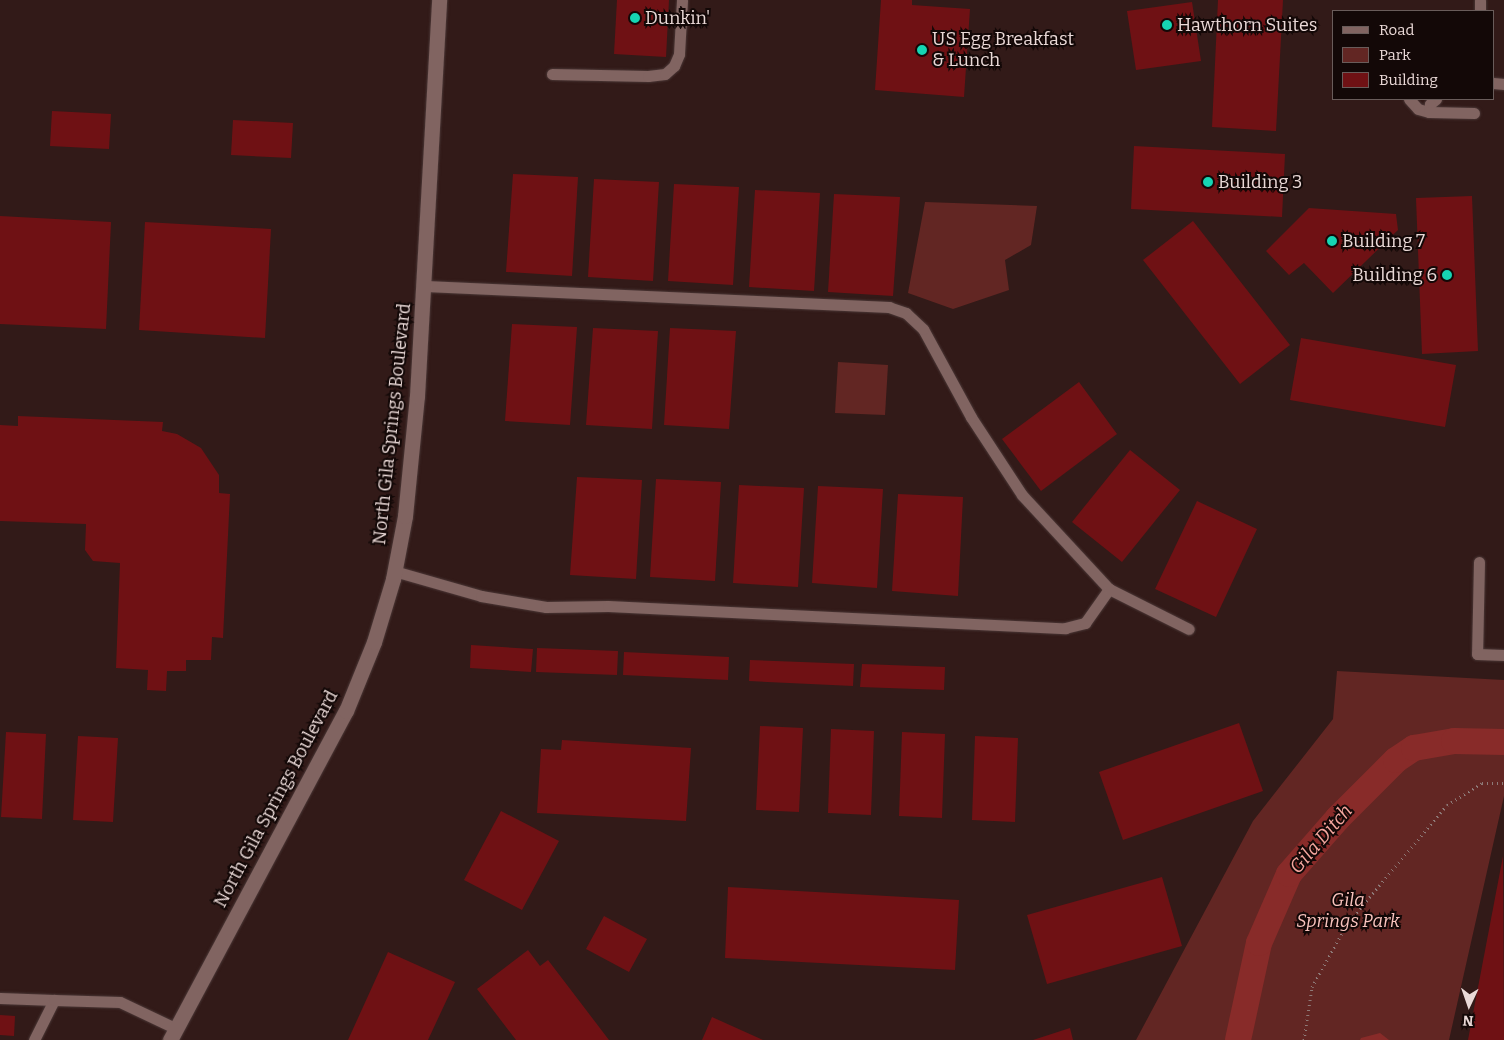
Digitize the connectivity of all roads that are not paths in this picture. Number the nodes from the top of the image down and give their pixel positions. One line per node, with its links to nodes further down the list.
1 (439, 0): 8 (street, North Gila Springs Boulevard)
2 (682, 0): 3 (lane)
3 (552, 74)
4 (1410, 100): 6 (lane)
5 (1435, 100): 6 (lane)
6 (1429, 112): 7 (lane)
7 (1474, 113)
8 (425, 286): 10 (street, North Gila Springs Boulevard); 11 (lane)
9 (1479, 562): 13 (lane)
10 (394, 571): 11 (lane); 16 (street, North Gila Springs Boulevard)
11 (1109, 589): 12 (lane)
12 (1189, 628)
13 (1504, 655)
14 (0, 998): 15 (lane)
15 (54, 1000): 16 (lane); 17 (lane)
16 (174, 1034)
17 (34, 1040)

